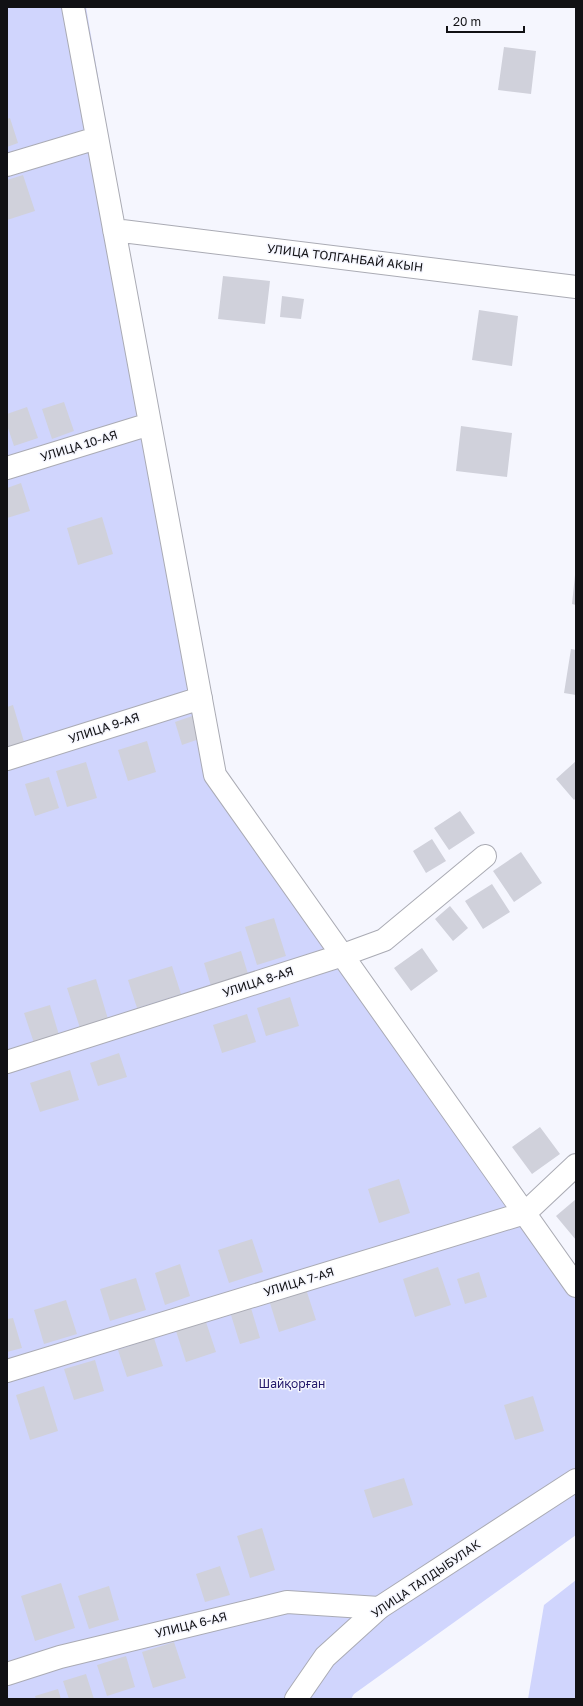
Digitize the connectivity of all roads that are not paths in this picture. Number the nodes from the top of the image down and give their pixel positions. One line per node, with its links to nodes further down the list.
1 (73, 7): 2 (street)
2 (97, 138): 3 (street); 4 (street)
3 (7, 165)
4 (114, 230): 5 (street, УЛИЦА ТОЛГАНБАЙ АКЫН); 6 (street)
5 (576, 287)
6 (150, 424): 7 (street, УЛИЦА 10-АЯ); 8 (street)
7 (7, 468)
8 (201, 698): 9 (street, УЛИЦА 9-АЯ); 11 (street)
9 (7, 759)
10 (485, 856): 11 (street, УЛИЦА 8-АЯ)
11 (342, 955): 12 (street, УЛИЦА 8-АЯ); 14 (street)
12 (7, 1062)
13 (576, 1165): 14 (street, УЛИЦА 7-АЯ)
14 (525, 1213): 15 (street); 16 (street, УЛИЦА 7-АЯ)
15 (576, 1286)
16 (7, 1371)
17 (576, 1480): 18 (street, УЛИЦА ТАЛДЫБУЛАК)
18 (379, 1608): 19 (street, УЛИЦА 6-АЯ); 20 (street, УЛИЦА ТАЛДЫБУЛАК)
19 (7, 1674)
20 (296, 1699)

